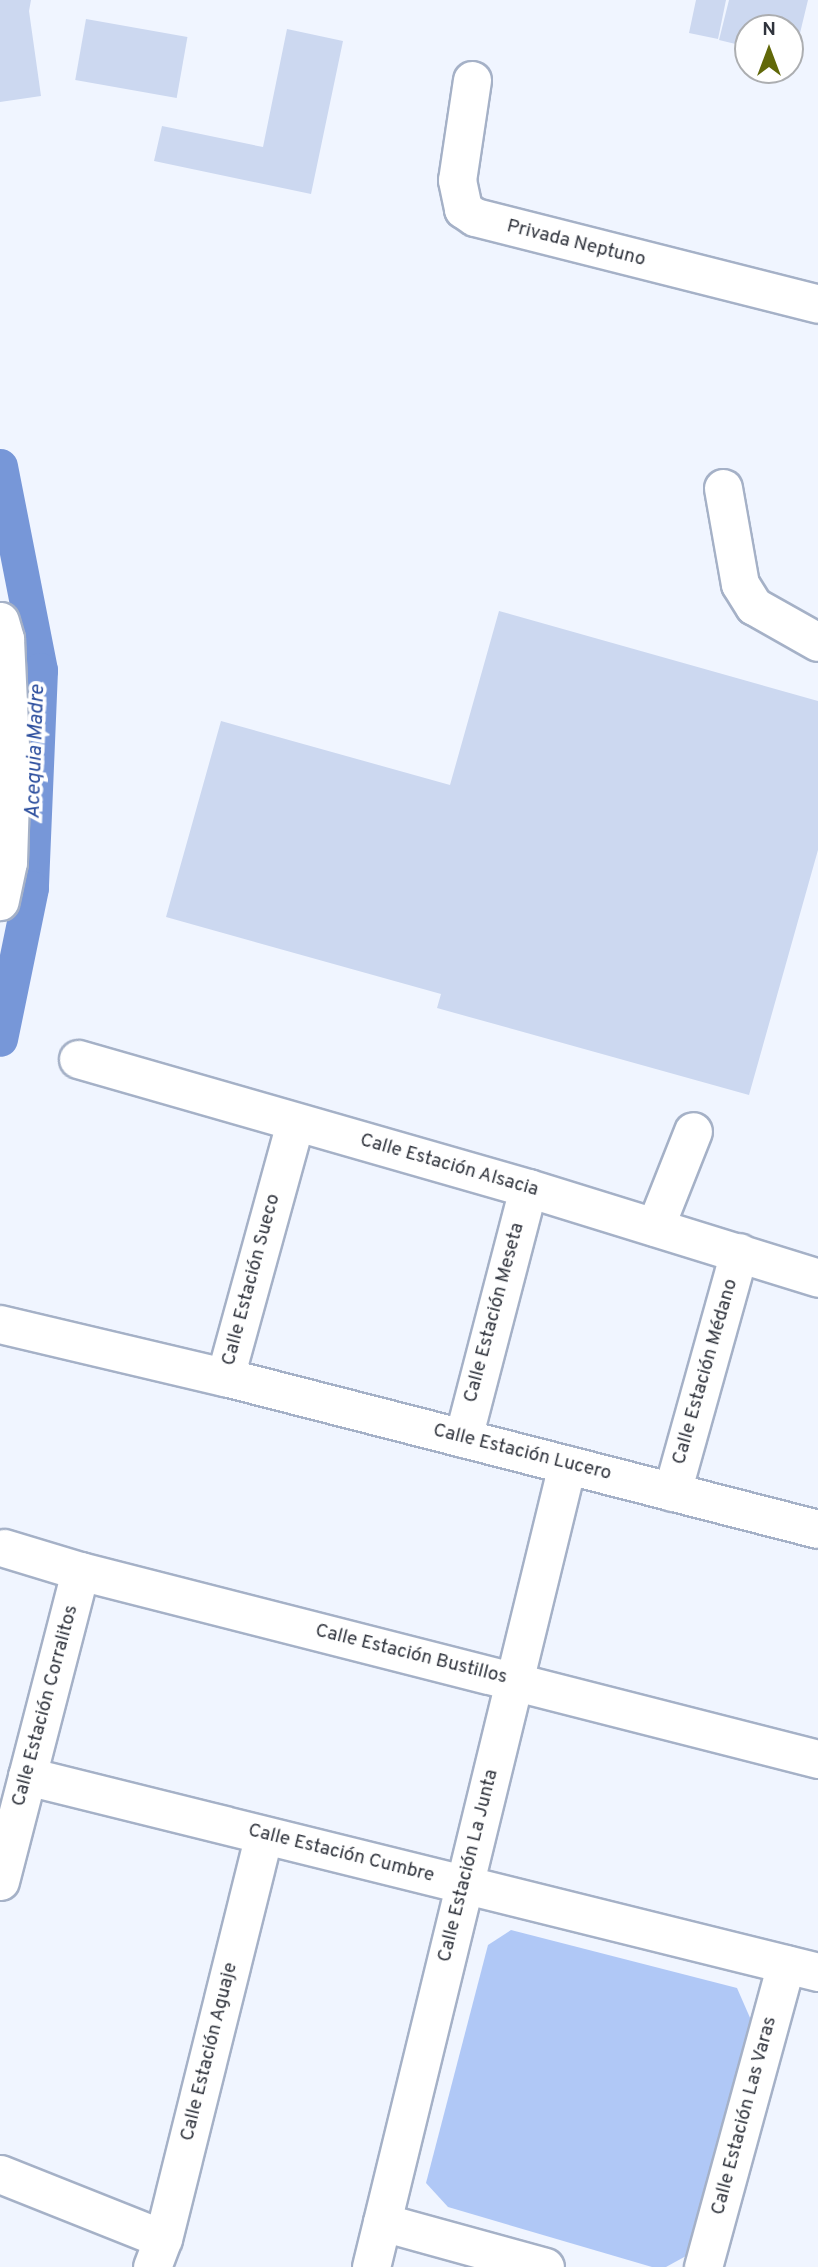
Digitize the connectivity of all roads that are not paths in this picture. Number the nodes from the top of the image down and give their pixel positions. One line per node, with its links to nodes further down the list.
1 (472, 80): 2 (street, Privada Neptuno)
2 (818, 304)
3 (723, 488): 5 (street)
4 (0, 621): 6 (street)
5 (818, 642)
6 (0, 901)
7 (78, 1059): 8 (street, Calle Estación Alsacia)
8 (295, 1122): 10 (street, Calle Estación Alsacia); 15 (street, Calle Estación Sueco)
9 (693, 1131): 11 (street)
10 (528, 1188): 11 (street, Calle Estación Alsacia); 16 (street, Calle Estación Meseta)
11 (655, 1227): 12 (street, Calle Estación Alsacia)
12 (739, 1252): 13 (street, Calle Estación Alsacia); 18 (street, Calle Estación Médano)
13 (818, 1278)
14 (0, 1324): 15 (street, Calle Estación Sueco)
15 (225, 1377): 16 (street, Calle Estación Lucero)
16 (463, 1438): 17 (street, Calle Estación Lucero)
17 (567, 1465): 18 (street, Calle Estación Lucero); 22 (street, Calle Estación La Junta)
18 (673, 1492): 19 (street, Calle Estación Lucero)
19 (818, 1529)
20 (4, 1548): 21 (street, Calle Estación Bustillos)
21 (80, 1571): 22 (street, Calle Estación Bustillos); 24 (street, Calle Estación Corralitos)
22 (514, 1682): 23 (street, Calle Estación Bustillos); 27 (street, Calle Estación La Junta)
23 (818, 1759)
24 (27, 1776): 25 (street, Calle Estación Cumbre); 26 (street, Calle Estación Corralitos)
25 (264, 1835): 27 (street, Calle Estación Cumbre); 31 (street, Calle Estación Aguaje)
26 (0, 1881)
27 (464, 1885): 28 (street, Calle Estación Cumbre); 30 (street, Calle Estación La Junta)
28 (802, 1968): 34 (street, Calle Estación Las Varas)
29 (0, 2175): 31 (street)
30 (382, 2222): 32 (street, Calle Estación La Junta); 33 (street)
31 (157, 2253)
32 (371, 2267)
33 (545, 2267)
34 (704, 2267)

